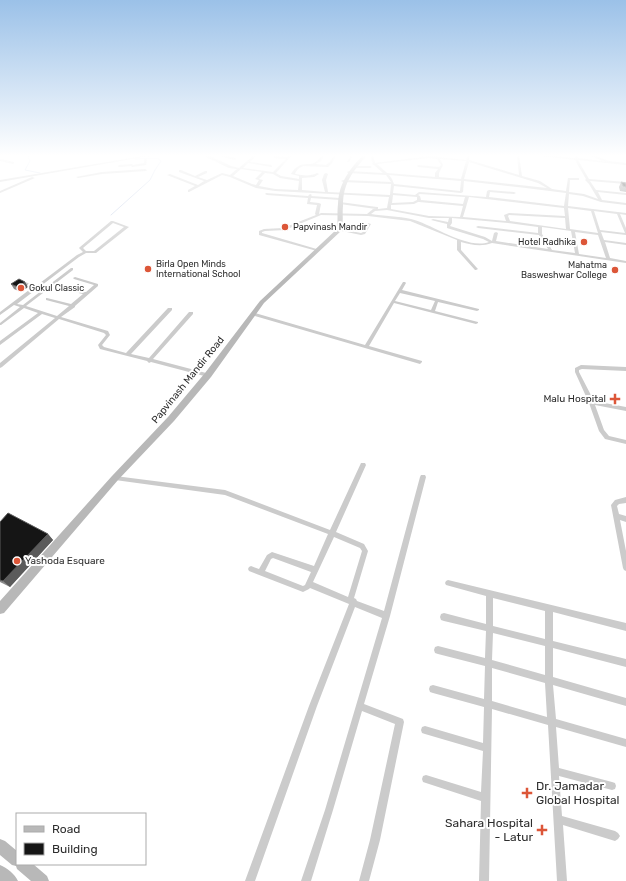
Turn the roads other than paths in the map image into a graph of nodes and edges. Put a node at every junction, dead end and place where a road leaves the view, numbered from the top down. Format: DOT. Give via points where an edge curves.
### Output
graph roads {
  1 [pos="290,196"];
  2 [pos="334,196"];
  3 [pos="377,196"];
  4 [pos="391,196"];
  5 [pos="419,196"];
  6 [pos="567,196"];
  7 [pos="587,196"];
  8 [pos="599,196"];
  9 [pos="467,197"];
  10 [pos="310,198"];
  11 [pos="340,199"];
  12 [pos="488,199"];
  13 [pos="419,201"];
  14 [pos="601,201"];
  15 [pos="390,204"];
  16 [pos="626,204"];
  17 [pos="465,205"];
  18 [pos="566,207"];
  19 [pos="378,209"];
  20 [pos="389,209"];
  21 [pos="592,210"];
  22 [pos="340,213"];
  23 [pos="618,213"];
  24 [pos="317,214"];
  25 [pos="626,214"];
  26 [pos="368,215"];
  27 [pos="566,217"];
  28 [pos="430,218"];
  29 [pos="451,218"];
  30 [pos="461,218"];
  31 [pos="508,222"];
  32 [pos="314,224"];
  33 [pos="369,224"];
  34 [pos="449,225"];
  35 [pos="540,226"];
  36 [pos="478,227"];
  37 [pos="339,230"];
  38 [pos="568,230"];
  39 [pos="573,231"];
  40 [pos="600,232"];
  41 [pos="443,233"];
  42 [pos="496,233"];
  43 [pos="626,233"];
  44 [pos="540,234"];
  45 [pos="459,240"];
  46 [pos="602,241"];
  47 [pos="493,242"];
  48 [pos="626,244"];
  49 [pos="318,250"];
  50 [pos="551,251"];
  51 [pos="86,252"];
  52 [pos="577,254"];
  53 [pos="626,257"];
  54 [pos="608,258"];
  55 [pos="617,260"];
  56 [pos="626,262"];
  57 [pos="72,269"];
  58 [pos="476,269"];
  59 [pos="75,278"];
  60 [pos="24,283"];
  61 [pos="404,283"];
  62 [pos="36,287"];
  63 [pos="61,288"];
  64 [pos="399,291"];
  65 [pos="87,294"];
  66 [pos="47,299"];
  67 [pos="437,300"];
  68 [pos="393,302"];
  69 [pos="14,304"];
  70 [pos="73,306"];
  71 [pos="23,307"];
  72 [pos="170,309"];
  73 [pos="477,310"];
  74 [pos="40,312"];
  75 [pos="432,312"];
  76 [pos="191,313"];
  77 [pos="0,314"];
  78 [pos="253,314"];
  79 [pos="59,318"];
  80 [pos="1,324"];
  81 [pos="476,324"];
  82 [pos="0,343"];
  83 [pos="366,346"];
  84 [pos="127,355"];
  85 [pos="149,361"];
  86 [pos="420,362"];
  87 [pos="0,366"];
  88 [pos="626,369"];
  89 [pos="208,375"];
  90 [pos="592,403"];
  91 [pos="626,409"];
  92 [pos="626,442"];
  93 [pos="363,465"];
  94 [pos="423,477"];
  95 [pos="115,478"];
  96 [pos="626,500"];
  97 [pos="616,516"];
  98 [pos="626,519"];
  99 [pos="332,533"];
  100 [pos="626,568"];
  101 [pos="251,569"];
  102 [pos="315,570"];
  103 [pos="261,573"];
  104 [pos="448,583"];
  105 [pos="309,584"];
  106 [pos="490,593"];
  107 [pos="352,601"];
  108 [pos="0,609"];
  109 [pos="549,609"];
  110 [pos="386,616"];
  111 [pos="444,617"];
  112 [pos="626,627"];
  113 [pos="489,628"];
  114 [pos="548,643"];
  115 [pos="438,650"];
  116 [pos="488,663"];
  117 [pos="626,663"];
  118 [pos="549,681"];
  119 [pos="433,689"];
  120 [pos="626,702"];
  121 [pos="487,704"];
  122 [pos="359,706"];
  123 [pos="552,722"];
  124 [pos="424,730"];
  125 [pos="626,743"];
  126 [pos="486,748"];
  127 [pos="555,771"];
  128 [pos="426,779"];
  129 [pos="612,786"];
  130 [pos="486,798"];
  131 [pos="558,820"];
  132 [pos="615,836"];
  133 [pos="0,846"];
  134 [pos="16,859"];
  135 [pos="23,865"];
  136 [pos="42,881"];
  137 [pos="250,881"];
  138 [pos="306,881"];
  139 [pos="364,881"];
  140 [pos="484,881"];
  141 [pos="562,881"];
  1 -- 10 [label="street"];
  2 -- 11 [label="street"];
  3 -- 11 [label="street"];
  4 -- 15 [label="street"];
  5 -- 13 [label="street"];
  6 -- 18 [label="street"];
  7 -- 14 [label="street"];
  8 -- 14 [label="street"];
  9 -- 12 [label="street"];
  9 -- 17 [label="street"];
  10 -- 11 [label="street"];
  10 -- 24 [label="street" via="308,203 319,204"];
  11 -- 19 [label="street"];
  11 -- 22 [label="street"];
  12 -- 18 [label="street"];
  13 -- 15 [label="street"];
  13 -- 17 [label="street"];
  14 -- 16 [label="street"];
  15 -- 20 [label="street"];
  17 -- 30 [label="street"];
  18 -- 21 [label="street"];
  18 -- 27 [label="street"];
  19 -- 20 [label="street"];
  19 -- 26 [label="street"];
  20 -- 28 [label="street"];
  21 -- 23 [label="street"];
  21 -- 40 [label="street"];
  22 -- 24 [label="street"];
  22 -- 26 [label="street"];
  22 -- 37 [label="street"];
  23 -- 25 [label="street"];
  23 -- 43 [label="street"];
  24 -- 49 [label="street" via="284,229 264,230 259,233"];
  26 -- 41 [label="street" via="409,220"];
  27 -- 31 [label="street" via="509,214 506,215"];
  27 -- 38 [label="street"];
  28 -- 29 [label="street"];
  28 -- 34 [label="street"];
  29 -- 30 [label="street"];
  29 -- 34 [label="street"];
  30 -- 31 [label="street"];
  31 -- 35 [label="street"];
  32 -- 37 [label="street"];
  33 -- 37 [label="street" via="363,234"];
  34 -- 41 [label="street"];
  34 -- 47 [label="street"];
  35 -- 38 [label="street"];
  35 -- 44 [label="street"];
  36 -- 44 [label="street"];
  37 -- 49 [label="street, Papvinash Mandir Road"];
  38 -- 39 [label="street"];
  39 -- 40 [label="street"];
  39 -- 52 [label="street"];
  40 -- 43 [label="street"];
  40 -- 46 [label="street"];
  41 -- 45 [label="street"];
  42 -- 47 [label="street"];
  44 -- 50 [label="street"];
  45 -- 47 [label="street" via="483,245"];
  45 -- 58 [label="street" via="459,250"];
  46 -- 48 [label="street"];
  46 -- 54 [label="street"];
  47 -- 50 [label="street"];
  49 -- 78 [label="street, Papvinash Mandir Road" via="268,296"];
  50 -- 52 [label="street"];
  51 -- 51 [label="street" via="81,248 112,222 127,227 95,252"];
  51 -- 62 [label="street"];
  52 -- 54 [label="street"];
  53 -- 55 [label="street"];
  54 -- 55 [label="street"];
  55 -- 56 [label="street"];
  57 -- 71 [label="street"];
  59 -- 65 [label="street" via="96,284"];
  60 -- 62 [label="street"];
  61 -- 64 [label="street"];
  62 -- 69 [label="street"];
  63 -- 65 [label="street"];
  64 -- 67 [label="street"];
  64 -- 68 [label="street"];
  65 -- 70 [label="street"];
  66 -- 70 [label="street"];
  67 -- 73 [label="street"];
  67 -- 75 [label="street"];
  68 -- 75 [label="street"];
  68 -- 83 [label="street"];
  69 -- 71 [label="street"];
  69 -- 77 [label="street"];
  70 -- 79 [label="street"];
  71 -- 74 [label="street"];
  71 -- 80 [label="street"];
  72 -- 84 [label="street"];
  74 -- 79 [label="street"];
  74 -- 82 [label="street"];
  75 -- 81 [label="street"];
  76 -- 85 [label="street"];
  78 -- 83 [label="street"];
  78 -- 89 [label="street, Papvinash Mandir Road"];
  79 -- 84 [label="street" via="106,332 108,335 101,347"];
  79 -- 87 [label="street"];
  83 -- 86 [label="street"];
  84 -- 85 [label="street"];
  85 -- 89 [label="street"];
  88 -- 90 [label="street" via="577,369 576,372"];
  89 -- 95 [label="street, Papvinash Mandir Road" via="171,420"];
  90 -- 91 [label="street"];
  90 -- 92 [label="street" via="607,438"];
  93 -- 99 [label="street"];
  94 -- 110 [label="street"];
  95 -- 99 [label="street" via="225,493"];
  95 -- 108 [label="street, Papvinash Mandir Road"];
  96 -- 97 [label="street" via="614,505"];
  97 -- 98 [label="street"];
  97 -- 100 [label="street"];
  99 -- 102 [label="street"];
  99 -- 107 [label="street" via="362,546 365,551"];
  101 -- 103 [label="street"];
  102 -- 103 [label="street" via="272,555"];
  102 -- 105 [label="street"];
  103 -- 105 [label="street" via="303,589"];
  104 -- 106 [label="street"];
  105 -- 107 [label="street"];
  106 -- 109 [label="street"];
  106 -- 113 [label="street"];
  107 -- 110 [label="street"];
  107 -- 137 [label="street"];
  109 -- 112 [label="street"];
  109 -- 114 [label="street"];
  110 -- 122 [label="street"];
  111 -- 113 [label="street"];
  113 -- 114 [label="street"];
  113 -- 116 [label="street"];
  114 -- 117 [label="street"];
  114 -- 118 [label="street"];
  115 -- 116 [label="street"];
  116 -- 118 [label="street"];
  116 -- 121 [label="street"];
  118 -- 120 [label="street"];
  118 -- 123 [label="street"];
  119 -- 121 [label="street"];
  121 -- 123 [label="street"];
  121 -- 126 [label="street"];
  122 -- 138 [label="street"];
  122 -- 139 [label="street" via="400,722"];
  123 -- 125 [label="street"];
  123 -- 127 [label="street"];
  124 -- 126 [label="street"];
  126 -- 130 [label="street"];
  127 -- 129 [label="street"];
  127 -- 131 [label="street"];
  128 -- 130 [label="street"];
  130 -- 140 [label="street"];
  131 -- 132 [label="street"];
  131 -- 141 [label="street"];
  133 -- 134 [label="street"];
  135 -- 136 [label="street"];
}
